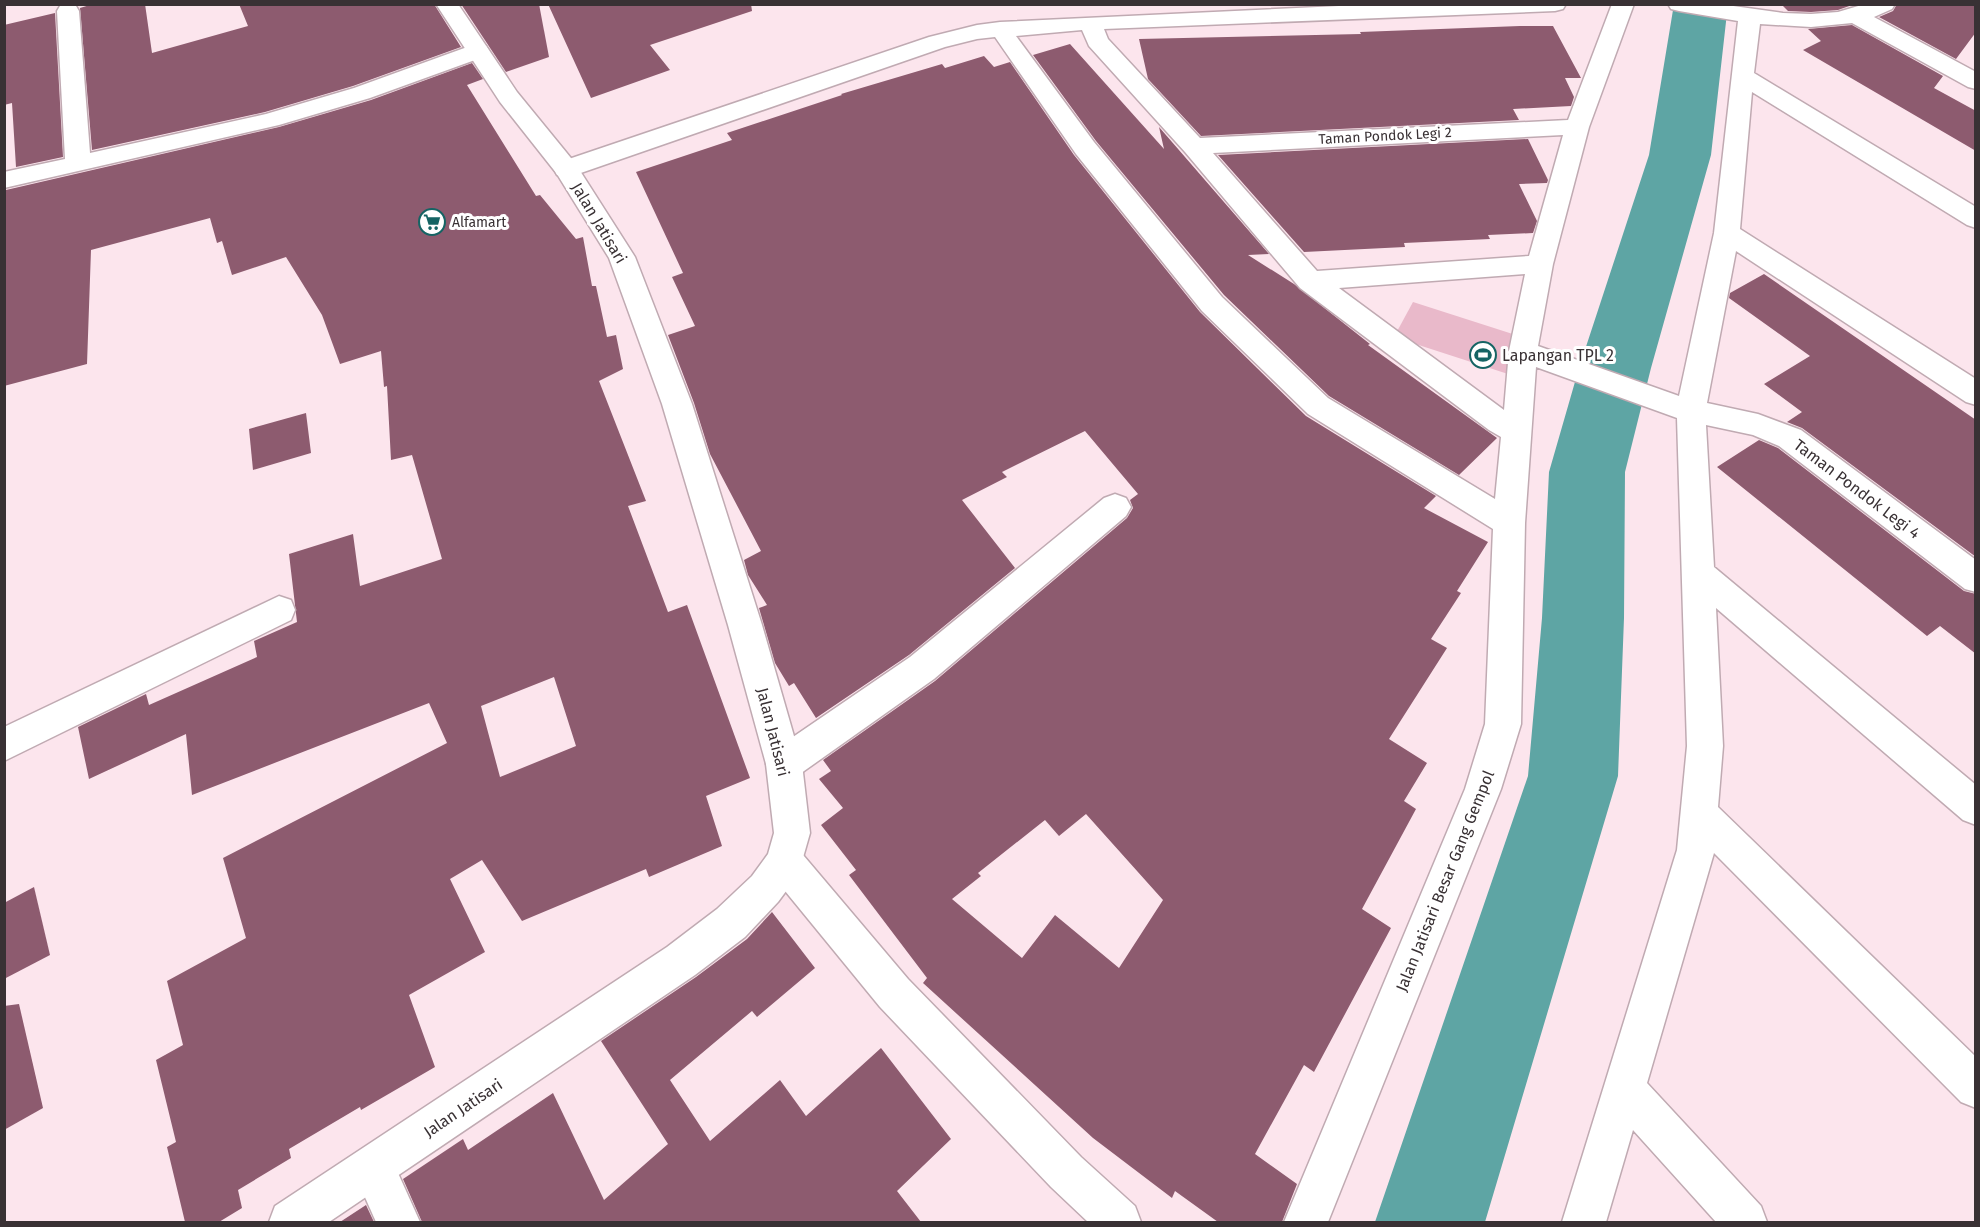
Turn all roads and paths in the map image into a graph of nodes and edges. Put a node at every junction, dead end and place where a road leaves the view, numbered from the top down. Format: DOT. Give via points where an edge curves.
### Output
graph roads {
  1 [pos="447,4"];
  2 [pos="1623,4"];
  3 [pos="1679,4"];
  4 [pos="1543,5"];
  5 [pos="1883,5"];
  6 [pos="69,11"];
  7 [pos="1741,15"];
  8 [pos="1854,15"];
  9 [pos="1903,17"];
  10 [pos="1091,23"];
  11 [pos="1000,29"];
  12 [pos="478,51"];
  13 [pos="1742,76"];
  14 [pos="1976,82"];
  15 [pos="1577,127"];
  16 [pos="1194,146"];
  17 [pos="78,163"];
  18 [pos="566,169"];
  19 [pos="4,180"];
  20 [pos="1976,219"];
  21 [pos="1728,233"];
  22 [pos="1540,264"];
  23 [pos="1310,281"];
  24 [pos="1523,351"];
  25 [pos="1976,394"];
  26 [pos="1676,407"];
  27 [pos="1517,432"];
  28 [pos="1115,507"];
  29 [pos="1509,523"];
  30 [pos="1698,573"];
  31 [pos="1976,579"];
  32 [pos="279,610"];
  33 [pos="4,745"];
  34 [pos="784,764"];
  35 [pos="1976,808"];
  36 [pos="1699,813"];
  37 [pos="785,862"];
  38 [pos="1976,1087"];
  39 [pos="1624,1089"];
  40 [pos="374,1168"];
  41 [pos="291,1222"];
  42 [pos="398,1222"];
  43 [pos="1119,1222"];
  44 [pos="1306,1222"];
  45 [pos="1584,1222"];
  46 [pos="1745,1222"];
  1 -- 12 [label="street, Jalan Jatisari"];
  2 -- 15 [label="street"];
  3 -- 7 [label="street"];
  4 -- 10 [label="street"];
  5 -- 8 [label="street"];
  5 -- 9 [label="street"];
  6 -- 17 [label="street"];
  7 -- 8 [label="street" via="1808,21"];
  7 -- 13 [label="street"];
  8 -- 14 [label="street"];
  10 -- 11 [label="street"];
  10 -- 16 [label="street" via="1097,41"];
  11 -- 18 [label="street, Jalan Jatisari" via="946,39"];
  11 -- 29 [label="street" via="1084,148 1220,312 1318,406"];
  12 -- 17 [label="street" via="362,93 271,120"];
  12 -- 18 [label="street, Jalan Jatisari" via="508,97"];
  13 -- 20 [label="street"];
  13 -- 21 [label="street"];
  15 -- 16 [label="street, Taman Pondok Legi 2"];
  15 -- 22 [label="street"];
  16 -- 23 [label="street"];
  17 -- 19 [label="street"];
  18 -- 34 [label="street, Jalan Jatisari" via="622,257 647,317 746,625"];
  21 -- 25 [label="street"];
  21 -- 26 [label="street"];
  22 -- 23 [label="street"];
  22 -- 24 [label="street"];
  23 -- 27 [label="street"];
  24 -- 26 [label="street, Taman Pondok Legi 4"];
  24 -- 27 [label="street"];
  26 -- 30 [label="street"];
  26 -- 31 [label="street, Taman Pondok Legi 4" via="1758,425 1790,438"];
  27 -- 29 [label="street"];
  28 -- 34 [label="street" via="922,668"];
  29 -- 44 [label="street, Jalan Jatisari Besar Gang Gempol" via="1503,724 1483,789"];
  30 -- 35 [label="street"];
  30 -- 36 [label="street" via="1705,746"];
  32 -- 33 [label="street"];
  34 -- 37 [label="street, Jalan Jatisari" via="792,833"];
  36 -- 38 [label="street"];
  36 -- 39 [label="street" via="1696,850"];
  37 -- 40 [label="street, Jalan Jatisari" via="731,923 681,961"];
  37 -- 43 [label="street" via="894,993"];
  39 -- 45 [label="street"];
  39 -- 46 [label="street"];
  40 -- 41 [label="street, Jalan Jatisari"];
  40 -- 42 [label="street"];
}
